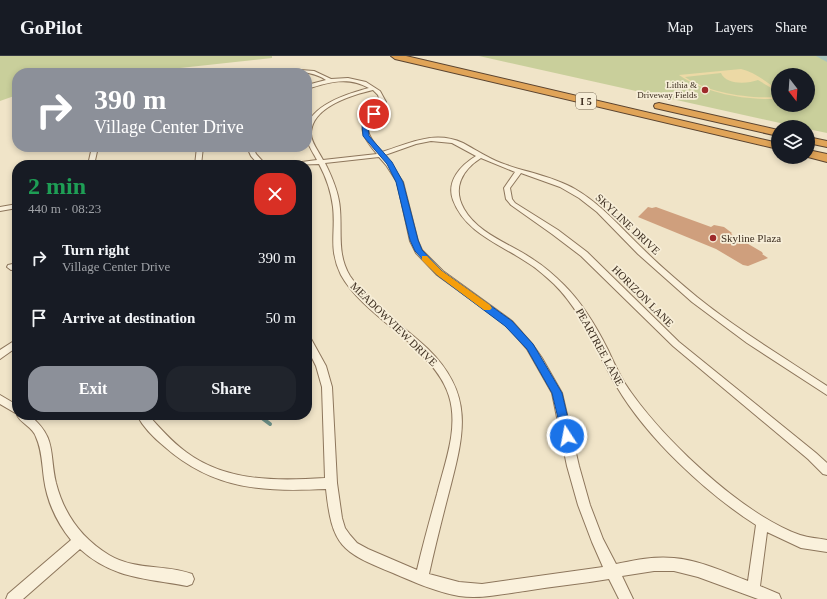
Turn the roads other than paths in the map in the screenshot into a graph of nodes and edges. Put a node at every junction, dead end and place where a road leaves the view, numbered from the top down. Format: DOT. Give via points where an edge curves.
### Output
graph roads {
  1 [pos="395,56"];
  2 [pos="438,56"];
  3 [pos="460,61"];
  4 [pos="312,72"];
  5 [pos="329,80"];
  6 [pos="312,85"];
  7 [pos="374,88"];
  8 [pos="648,104"];
  9 [pos="312,119"];
  10 [pos="771,131"];
  11 [pos="815,141"];
  12 [pos="312,144"];
  13 [pos="771,144"];
  14 [pos="827,144"];
  15 [pos="252,152"];
  16 [pos="381,154"];
  17 [pos="815,155"];
  18 [pos="480,156"];
  19 [pos="827,158"];
  20 [pos="258,160"];
  21 [pos="321,162"];
  22 [pos="312,163"];
  23 [pos="519,171"];
  24 [pos="12,207"];
  25 [pos="0,209"];
  26 [pos="12,346"];
  27 [pos="312,348"];
  28 [pos="0,355"];
  29 [pos="827,391"];
  30 [pos="0,398"];
  31 [pos="12,406"];
  32 [pos="28,420"];
  33 [pos="146,420"];
  34 [pos="827,470"];
  35 [pos="331,483"];
  36 [pos="762,523"];
  37 [pos="80,541"];
  38 [pos="827,546"];
  39 [pos="611,572"];
  40 [pos="421,578"];
  41 [pos="186,579"];
  42 [pos="753,590"];
  43 [pos="13,599"];
  44 [pos="626,599"];
  45 [pos="774,599"];
  1 -- 13 [label="highway, I 5"];
  2 -- 3 [label="highway"];
  4 -- 5 [label="street"];
  5 -- 6 [label="street"];
  5 -- 7 [label="street" via="354,80"];
  7 -- 9 [label="street, MEADOWVIEW DRIVE" via="344,97"];
  7 -- 16 [label="street" via="382,96 383,102 365,125 365,132 369,141"];
  8 -- 10 [label="highway"];
  11 -- 14 [label="highway"];
  12 -- 21 [label="street, MEADOWVIEW DRIVE"];
  15 -- 20 [label="street"];
  16 -- 18 [label="street, SKYLINE DRIVE" via="434,138 461,144"];
  16 -- 21 [label="street, SKYLINE DRIVE"];
  16 -- 39 [label="street" via="400,182 419,251 440,273 508,323 530,347 543,367 557,393 584,505"];
  17 -- 19 [label="highway"];
  18 -- 23 [label="street, SKYLINE DRIVE"];
  18 -- 36 [label="street, PEARTREE LANE" via="465,166 458,176 455,199 462,211 484,233 531,261 554,279 591,326 620,385 633,404 670,447"];
  21 -- 22 [label="street, SKYLINE DRIVE"];
  21 -- 40 [label="street, MEADOWVIEW DRIVE" via="335,197 335,246 345,274 361,295 433,360 449,384 458,411 454,451"];
  23 -- 29 [label="street, SKYLINE DRIVE" via="560,184 583,197 702,305 758,346"];
  23 -- 34 [label="street, HORIZON LANE" via="507,188 513,204 584,254 676,344"];
  24 -- 25 [label="street"];
  26 -- 28 [label="street"];
  27 -- 35 [label="street" via="322,366 327,386"];
  30 -- 31 [label="street"];
  32 -- 37 [label="street" via="38,429 60,515"];
  33 -- 35 [label="street" via="156,434 177,453 204,470 223,477 266,485"];
  35 -- 40 [label="street" via="337,524 344,539 355,550"];
  36 -- 38 [label="street, PEARTREE LANE" via="801,542"];
  36 -- 42 [label="street"];
  37 -- 41 [label="street" via="95,555 137,572"];
  37 -- 43 [label="street"];
  39 -- 40 [label="street" via="479,590 449,587"];
  39 -- 42 [label="street" via="647,564 669,564 687,567"];
  39 -- 44 [label="street"];
  42 -- 45 [label="street"];
}
